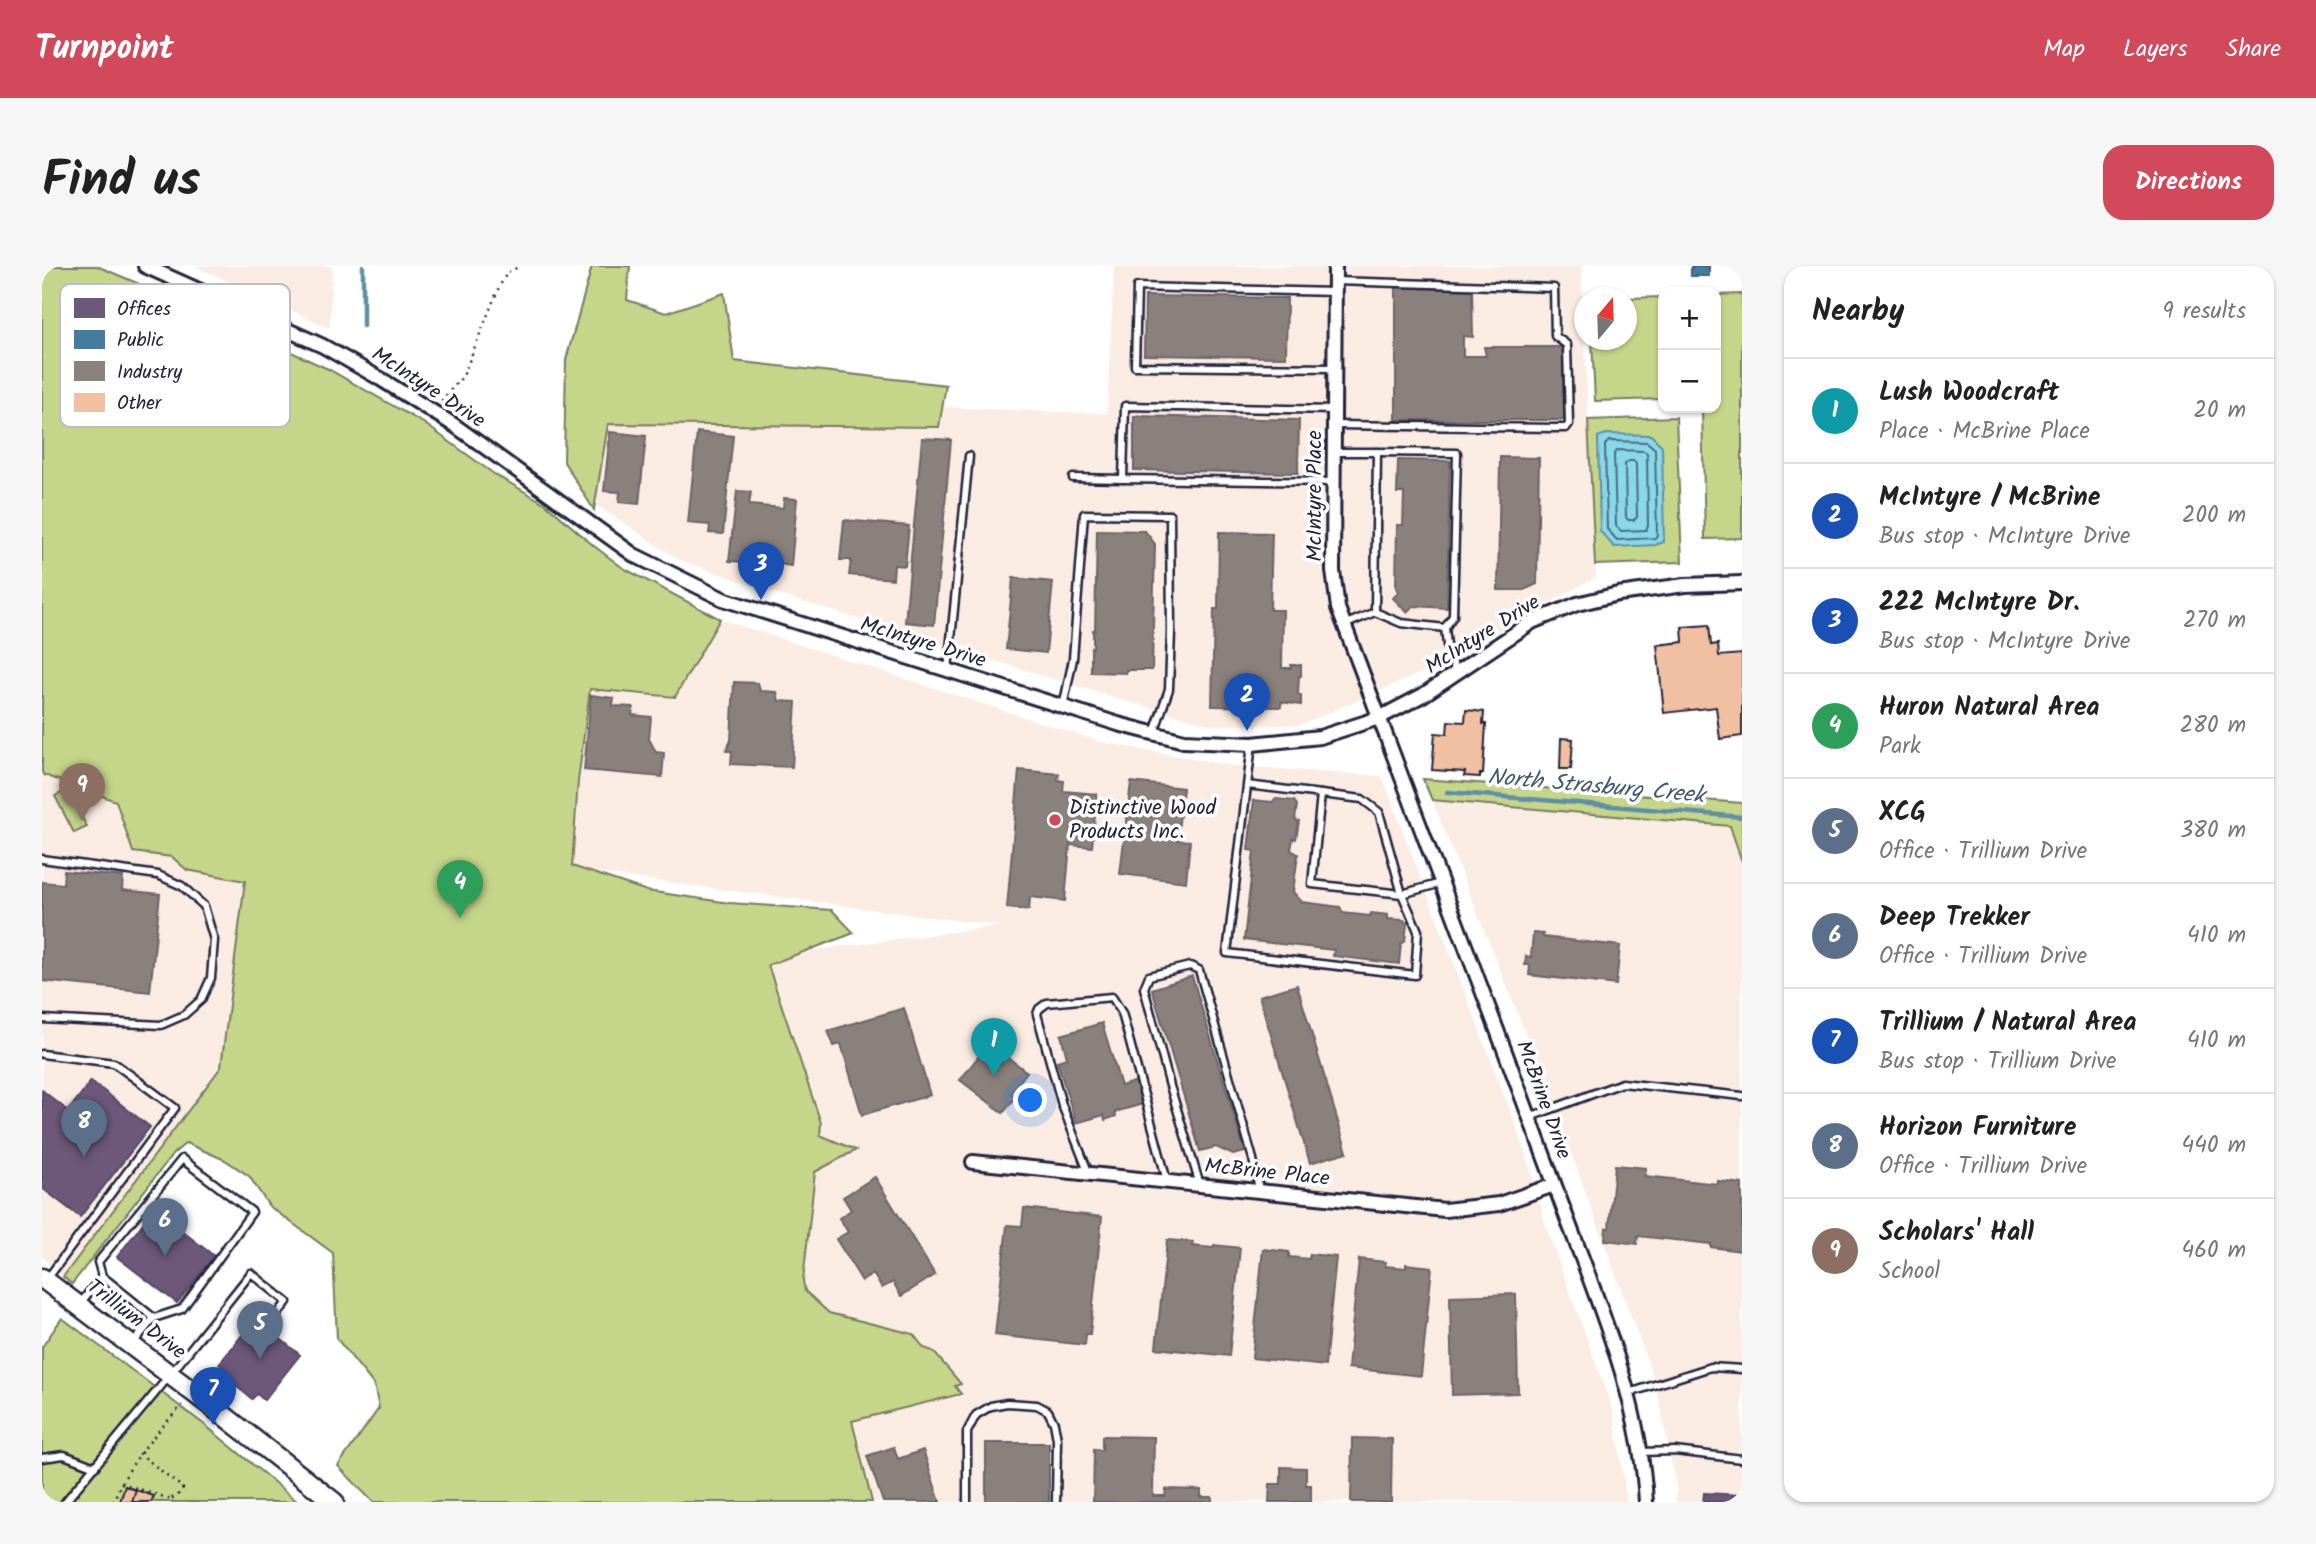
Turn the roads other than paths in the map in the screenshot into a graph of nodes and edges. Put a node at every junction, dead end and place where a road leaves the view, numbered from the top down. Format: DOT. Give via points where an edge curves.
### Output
graph roads {
  1 [pos="145,266"];
  2 [pos="1335,266"];
  3 [pos="185,284"];
  4 [pos="1335,287"];
  5 [pos="290,331"];
  6 [pos="1335,368"];
  7 [pos="1334,410"];
  8 [pos="1334,425"];
  9 [pos="1334,452"];
  10 [pos="1377,452"];
  11 [pos="969,457"];
  12 [pos="1073,478"];
  13 [pos="1122,479"];
  14 [pos="1334,482"];
  15 [pos="1742,583"];
  16 [pos="1375,612"];
  17 [pos="1344,625"];
  18 [pos="1445,628"];
  19 [pos="948,671"];
  20 [pos="1456,673"];
  21 [pos="1063,708"];
  22 [pos="1379,718"];
  23 [pos="1154,733"];
  24 [pos="1252,744"];
  25 [pos="1247,785"];
  26 [pos="1321,794"];
  27 [pos="42,859"];
  28 [pos="1441,883"];
  29 [pos="1402,894"];
  30 [pos="42,1018"];
  31 [pos="42,1054"];
  32 [pos="1742,1096"];
  33 [pos="1530,1117"];
  34 [pos="973,1162"];
  35 [pos="1090,1174"];
  36 [pos="1167,1182"];
  37 [pos="1200,1185"];
  38 [pos="1554,1185"];
  39 [pos="1259,1191"];
  40 [pos="102,1276"];
  41 [pos="44,1279"];
  42 [pos="79,1306"];
  43 [pos="154,1318"];
  44 [pos="270,1324"];
  45 [pos="132,1345"];
  46 [pos="1742,1368"];
  47 [pos="171,1375"];
  48 [pos="1629,1393"];
  49 [pos="1641,1452"];
  50 [pos="42,1458"];
  51 [pos="1742,1459"];
  52 [pos="95,1467"];
  53 [pos="65,1502"];
  54 [pos="334,1502"];
  55 [pos="967,1502"];
  56 [pos="1056,1502"];
  57 [pos="1646,1502"];
  1 -- 3 [label="street, McIntyre Drive"];
  2 -- 4 [label="street, McIntyre Place"];
  4 -- 6 [label="street, McIntyre Place"];
  4 -- 6 [label="lane" via="1137,287 1135,366"];
  4 -- 8 [label="lane" via="1554,288 1555,336 1567,345 1569,424 1566,428"];
  5 -- 19 [label="street, McIntyre Drive" via="432,412 634,555 723,599"];
  6 -- 7 [label="street, McIntyre Place"];
  7 -- 8 [label="street, McIntyre Place"];
  7 -- 13 [label="lane" via="1125,406"];
  8 -- 9 [label="street, McIntyre Place"];
  9 -- 10 [label="lane"];
  9 -- 14 [label="street, McIntyre Place"];
  10 -- 16 [label="lane"];
  10 -- 18 [label="lane" via="1457,453 1453,617"];
  11 -- 19 [label="lane"];
  12 -- 13 [label="lane"];
  13 -- 14 [label="lane"];
  14 -- 17 [label="street, McIntyre Place" via="1333,570"];
  15 -- 20 [label="street, McIntyre Drive" via="1685,585 1577,604 1532,622"];
  16 -- 17 [label="lane"];
  16 -- 18 [label="lane" via="1401,622"];
  17 -- 22 [label="street, McIntyre Place"];
  18 -- 20 [label="lane"];
  19 -- 21 [label="street, McIntyre Drive"];
  20 -- 22 [label="street, McIntyre Drive"];
  21 -- 23 [label="street, McIntyre Drive"];
  21 -- 23 [label="lane" via="1073,659 1084,514 1170,515 1169,689"];
  22 -- 24 [label="street, McIntyre Drive" via="1320,737"];
  22 -- 28 [label="street, McBrine Drive"];
  23 -- 24 [label="street, McIntyre Drive" via="1184,741"];
  24 -- 25 [label="lane"];
  25 -- 26 [label="lane"];
  25 -- 29 [label="lane" via="1227,953 1415,975 1418,931"];
  26 -- 29 [label="lane" via="1362,799 1379,812"];
  26 -- 29 [label="lane" via="1312,884"];
  27 -- 30 [label="lane" via="158,875 182,886 204,906 214,940 211,978 201,1000 161,1026"];
  28 -- 29 [label="lane"];
  28 -- 33 [label="street, McBrine Drive"];
  31 -- 41 [label="lane" via="114,1063 175,1108"];
  32 -- 33 [label="lane" via="1622,1083"];
  33 -- 38 [label="street, McBrine Drive"];
  34 -- 35 [label="street, McBrine Place"];
  35 -- 36 [label="street, McBrine Place"];
  35 -- 36 [label="lane" via="1062,1105 1037,1014 1047,1003 1112,997 1122,1013"];
  36 -- 37 [label="street, McBrine Place"];
  37 -- 39 [label="street, McBrine Place"];
  37 -- 39 [label="lane" via="1144,988 1149,976 1190,965 1199,970"];
  38 -- 39 [label="street, McBrine Place" via="1499,1204 1445,1210"];
  38 -- 48 [label="street, McBrine Drive"];
  40 -- 42 [label="lane"];
  40 -- 43 [label="lane"];
  40 -- 43 [label="lane" via="98,1262 183,1159 252,1212 182,1309"];
  41 -- 42 [label="street, Trillium Drive"];
  42 -- 45 [label="street, Trillium Drive"];
  43 -- 45 [label="lane"];
  44 -- 47 [label="lane" via="287,1302 251,1273"];
  45 -- 47 [label="street, Trillium Drive"];
  46 -- 48 [label="lane" via="1711,1367"];
  47 -- 52 [label="lane"];
  47 -- 54 [label="street, Trillium Drive"];
  48 -- 49 [label="street, McBrine Drive"];
  49 -- 51 [label="lane"];
  49 -- 57 [label="street, McBrine Drive"];
  50 -- 52 [label="lane" via="64,1455"];
  52 -- 53 [label="lane"];
  55 -- 56 [label="lane" via="967,1432 976,1415 1007,1403 1037,1405 1048,1411 1054,1423"];
}
